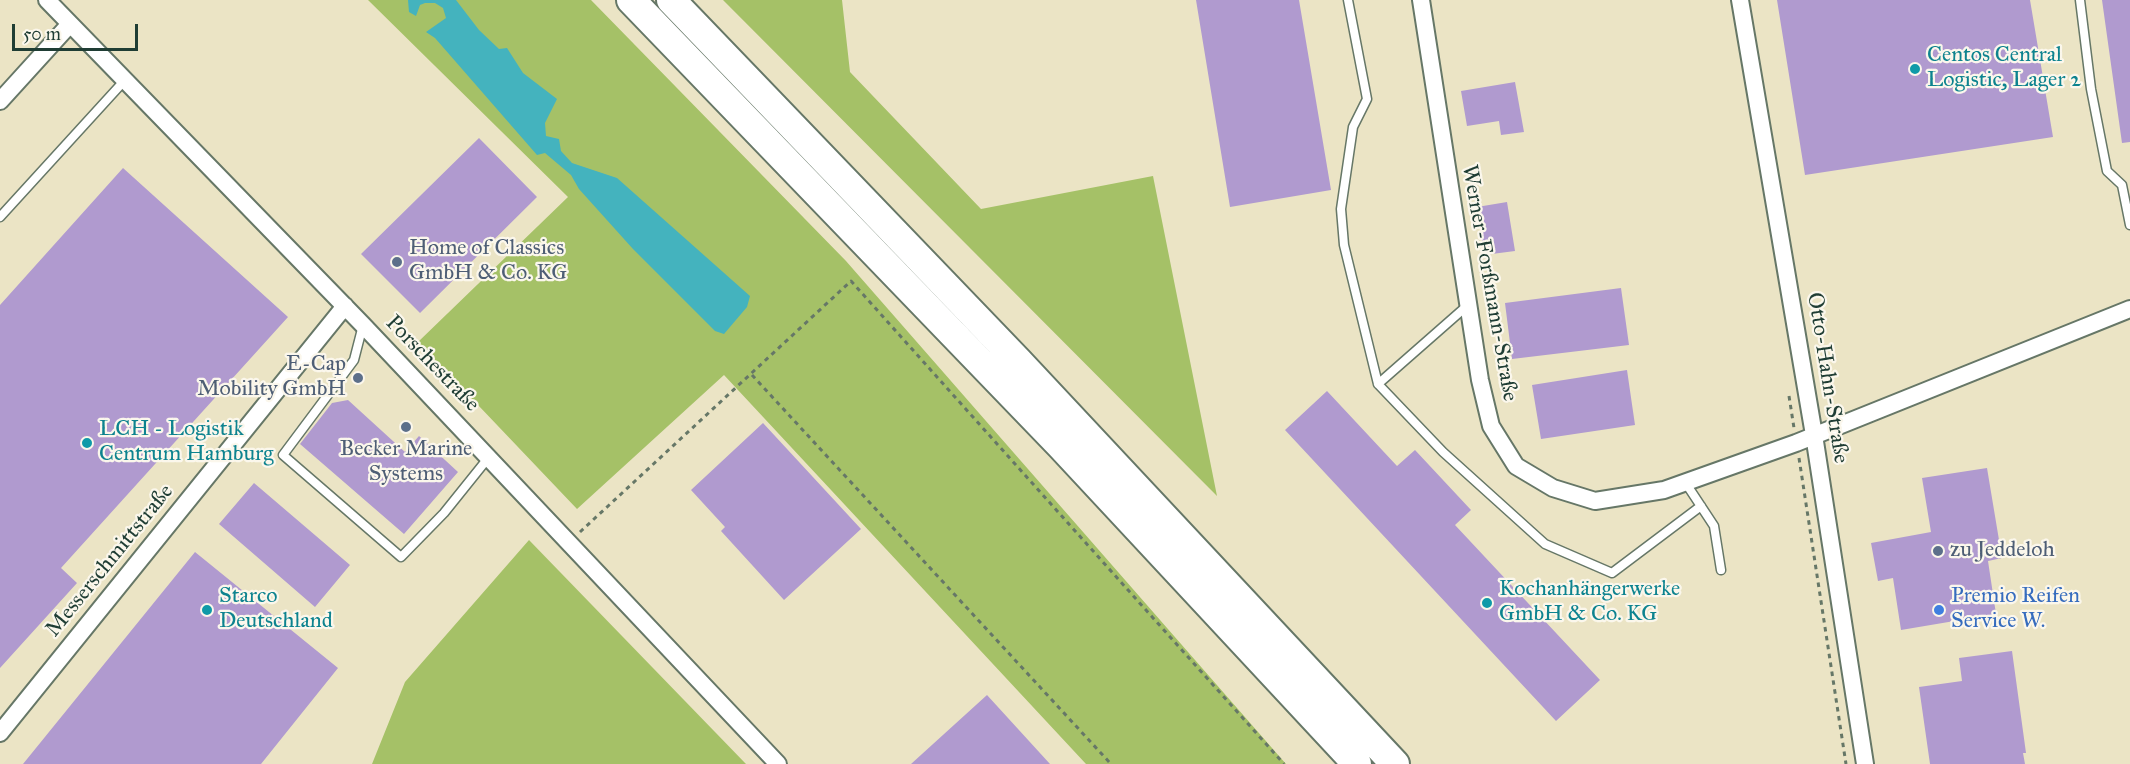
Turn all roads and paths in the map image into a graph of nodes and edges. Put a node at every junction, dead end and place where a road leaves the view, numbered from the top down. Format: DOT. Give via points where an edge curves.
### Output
graph roads {
  1 [pos="47,0"];
  2 [pos="631,0"];
  3 [pos="671,0"];
  4 [pos="1348,0"];
  5 [pos="1421,0"];
  6 [pos="1740,0"];
  7 [pos="2080,0"];
  8 [pos="70,24"];
  9 [pos="125,80"];
  10 [pos="0,101"];
  11 [pos="0,218"];
  12 [pos="2130,225"];
  13 [pos="1468,304"];
  14 [pos="345,306"];
  15 [pos="2130,309"];
  16 [pos="363,325"];
  17 [pos="751,375"];
  18 [pos="1378,384"];
  19 [pos="1787,385"];
  20 [pos="1814,435"];
  21 [pos="1796,443"];
  22 [pos="489,457"];
  23 [pos="1685,482"];
  24 [pos="1701,506"];
  25 [pos="570,541"];
  26 [pos="1721,570"];
  27 [pos="0,733"];
  28 [pos="778,764"];
  29 [pos="1111,764"];
  30 [pos="1284,764"];
  31 [pos="1357,764"];
  32 [pos="1395,764"];
  33 [pos="1846,764"];
  34 [pos="1865,764"];
  1 -- 8 [label="street, Porschestraße"];
  2 -- 31 [label="highway" via="1061,446"];
  3 -- 32 [label="highway" via="1058,403"];
  4 -- 18 [label="lane" via="1366,99 1353,127 1341,209 1344,245"];
  5 -- 13 [label="street, Werner-Forßmann-Straße"];
  6 -- 20 [label="street, Otto-Hahn-Straße"];
  7 -- 12 [label="lane" via="2091,89 2107,171 2122,185"];
  8 -- 9 [label="street, Porschestraße"];
  8 -- 10 [label="street"];
  9 -- 11 [label="lane"];
  9 -- 14 [label="street, Porschestraße"];
  13 -- 18 [label="lane"];
  13 -- 23 [label="street, Werner-Forßmann-Straße" via="1491,426 1516,466 1553,488 1594,501 1664,490"];
  14 -- 16 [label="street, Porschestraße"];
  14 -- 27 [label="street, Messerschmittstraße"];
  15 -- 20 [label="street, Werner-Forßmann-Straße"];
  16 -- 22 [label="street, Porschestraße"];
  16 -- 22 [label="lane" via="354,360 283,455 401,557 444,513"];
  17 -- 25 [label="path"];
  17 -- 29 [label="path"];
  17 -- 30 [label="path" via="851,281"];
  18 -- 24 [label="lane" via="1443,452 1545,544 1612,573"];
  19 -- 21 [label="path"];
  20 -- 21 [label="street, Werner-Forßmann-Straße"];
  20 -- 34 [label="street, Otto-Hahn-Straße"];
  21 -- 23 [label="street, Werner-Forßmann-Straße"];
  21 -- 33 [label="path"];
  22 -- 25 [label="street, Porschestraße"];
  23 -- 24 [label="lane"];
  24 -- 26 [label="lane" via="1714,526"];
  25 -- 28 [label="street, Porschestraße"];
}
